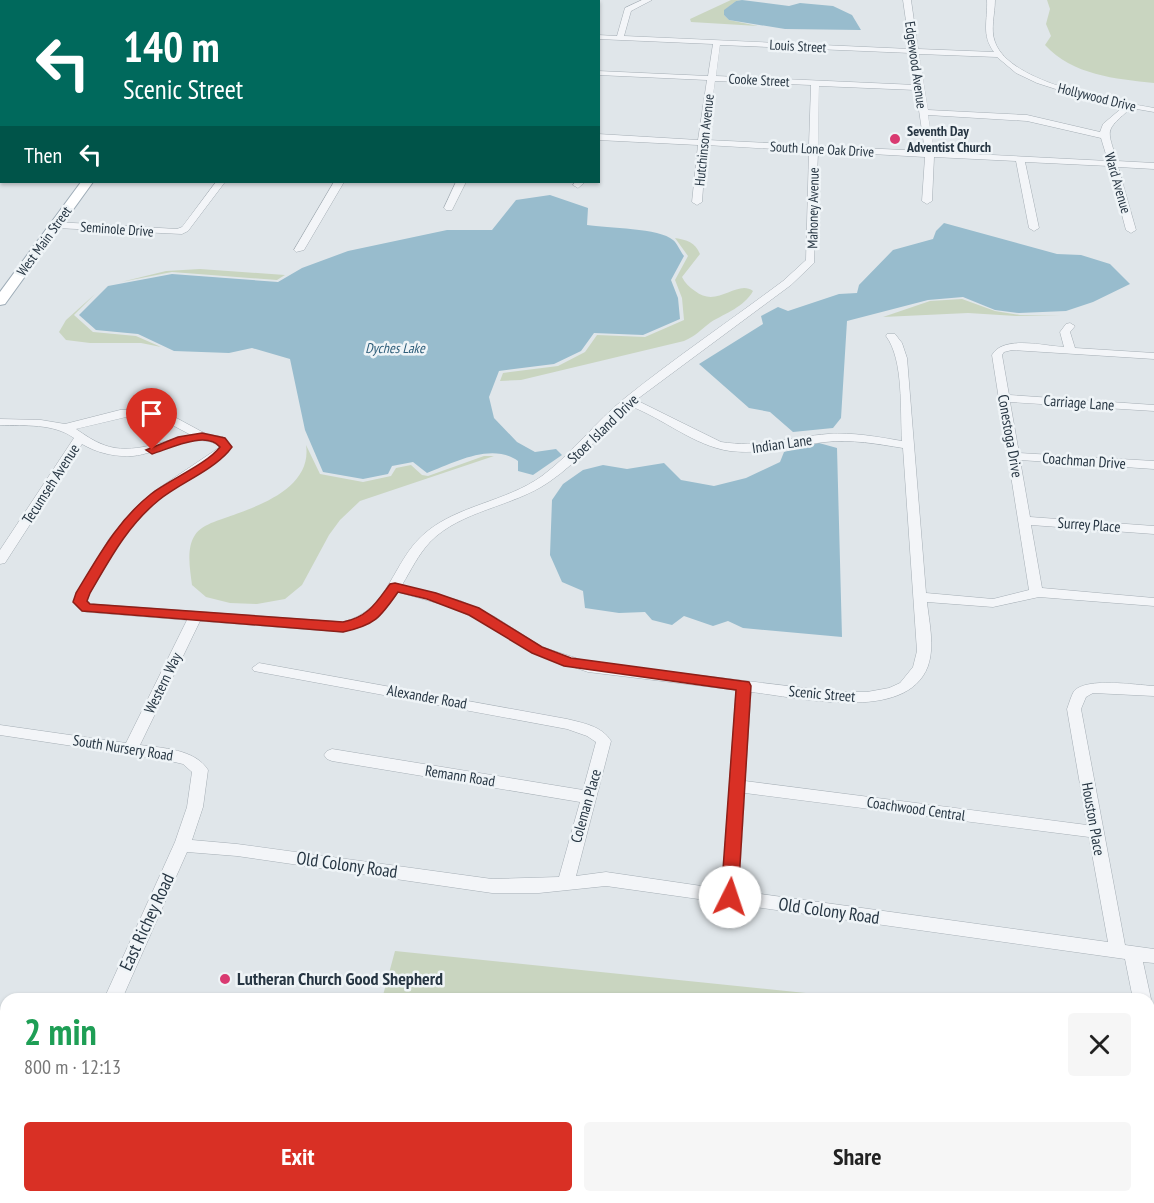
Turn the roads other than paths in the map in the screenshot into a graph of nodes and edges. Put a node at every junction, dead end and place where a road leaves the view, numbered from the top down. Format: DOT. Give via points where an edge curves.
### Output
graph roads {
  1 [pos="648,0"];
  2 [pos="907,0"];
  3 [pos="991,0"];
  4 [pos="600,37"];
  5 [pos="620,38"];
  6 [pos="717,42"];
  7 [pos="913,51"];
  8 [pos="998,55"];
  9 [pos="600,73"];
  10 [pos="712,78"];
  11 [pos="815,83"];
  12 [pos="919,88"];
  13 [pos="1129,106"];
  14 [pos="1154,110"];
  15 [pos="923,112"];
  16 [pos="1104,136"];
  17 [pos="600,137"];
  18 [pos="703,142"];
  19 [pos="813,148"];
  20 [pos="930,154"];
  21 [pos="1020,159"];
  22 [pos="1113,164"];
  23 [pos="1154,166"];
  24 [pos="86,183"];
  25 [pos="219,183"];
  26 [pos="338,183"];
  27 [pos="461,183"];
  28 [pos="697,201"];
  29 [pos="927,201"];
  30 [pos="449,208"];
  31 [pos="56,225"];
  32 [pos="1034,228"];
  33 [pos="1131,230"];
  34 [pos="299,250"];
  35 [pos="811,261"];
  36 [pos="0,301"];
  37 [pos="1070,326"];
  38 [pos="891,336"];
  39 [pos="1070,350"];
  40 [pos="1154,356"];
  41 [pos="1004,398"];
  42 [pos="628,401"];
  43 [pos="1154,408"];
  44 [pos="0,422"];
  45 [pos="65,428"];
  46 [pos="202,436"];
  47 [pos="81,437"];
  48 [pos="909,446"];
  49 [pos="1014,456"];
  50 [pos="1154,465"];
  51 [pos="1025,521"];
  52 [pos="1154,530"];
  53 [pos="0,560"];
  54 [pos="395,587"];
  55 [pos="1036,593"];
  56 [pos="920,597"];
  57 [pos="1154,602"];
  58 [pos="196,616"];
  59 [pos="259,668"];
  60 [pos="744,686"];
  61 [pos="1154,691"];
  62 [pos="0,730"];
  63 [pos="594,732"];
  64 [pos="130,750"];
  65 [pos="332,755"];
  66 [pos="737,786"];
  67 [pos="588,796"];
  68 [pos="1095,832"];
  69 [pos="183,845"];
  70 [pos="566,883"];
  71 [pos="730,897"];
  72 [pos="1126,953"];
  73 [pos="1154,956"];
  74 [pos="115,993"];
  75 [pos="1140,993"];
  1 -- 5 [label="street" via="628,10"];
  2 -- 7 [label="street, Edgewood Avenue"];
  3 -- 8 [label="street" via="989,32"];
  4 -- 5 [label="street, Louis Street"];
  5 -- 6 [label="street, Louis Street"];
  6 -- 7 [label="street, Louis Street"];
  6 -- 10 [label="street, Hutchinson Avenue"];
  7 -- 8 [label="street, Louis Street"];
  7 -- 12 [label="street, Edgewood Avenue"];
  8 -- 13 [label="street, Hollywood Drive" via="1042,82 1081,96"];
  9 -- 10 [label="street, Cooke Street"];
  10 -- 11 [label="street, Cooke Street"];
  10 -- 18 [label="street, Hutchinson Avenue"];
  11 -- 12 [label="street, Cooke Street"];
  11 -- 19 [label="street, Mahoney Avenue"];
  12 -- 15 [label="street, Edgewood Avenue"];
  13 -- 14 [label="street, Hollywood Drive"];
  13 -- 16 [label="street" via="1106,126"];
  15 -- 16 [label="street" via="1027,118"];
  15 -- 20 [label="street, Edgewood Avenue"];
  16 -- 22 [label="street, Ward Avenue"];
  17 -- 18 [label="street, South Lone Oak Drive"];
  18 -- 19 [label="street, South Lone Oak Drive"];
  18 -- 28 [label="street, Hutchinson Avenue"];
  19 -- 20 [label="street, South Lone Oak Drive"];
  19 -- 35 [label="street, Mahoney Avenue"];
  20 -- 21 [label="street, South Lone Oak Drive"];
  20 -- 29 [label="street, Edgewood Avenue"];
  21 -- 22 [label="street, South Lone Oak Drive"];
  21 -- 32 [label="street"];
  22 -- 23 [label="street, South Lone Oak Drive"];
  22 -- 33 [label="street, Ward Avenue"];
  24 -- 31 [label="main road, West Main Street"];
  25 -- 31 [label="street, Seminole Drive" via="179,232"];
  26 -- 34 [label="street"];
  27 -- 30 [label="street"];
  31 -- 36 [label="main road, West Main Street"];
  35 -- 42 [label="street, Stoer Island Drive"];
  37 -- 39 [label="street" via="1065,332"];
  38 -- 48 [label="street, Scenic Street" via="902,358"];
  39 -- 40 [label="street, Conestoga Drive"];
  39 -- 41 [label="street, Conestoga Drive" via="1000,350 997,355"];
  41 -- 43 [label="street, Carriage Lane"];
  41 -- 49 [label="street, Conestoga Drive"];
  42 -- 48 [label="street, Indian Lane" via="728,448 753,449 843,437"];
  42 -- 54 [label="street, Stoer Island Drive" via="553,475 529,490 457,519 428,538 409,560"];
  44 -- 45 [label="street"];
  45 -- 46 [label="street" via="143,411 161,414"];
  45 -- 47 [label="street"];
  46 -- 47 [label="street" via="129,453 99,448"];
  46 -- 58 [label="street, Stoer Island Drive" via="220,440 225,450 156,496 129,520 80,602 92,610"];
  47 -- 53 [label="street, Tecumseh Avenue"];
  48 -- 56 [label="street, Scenic Street"];
  49 -- 50 [label="street, Coachman Drive"];
  49 -- 51 [label="street, Conestoga Drive"];
  51 -- 52 [label="street, Surrey Place"];
  51 -- 55 [label="street, Conestoga Drive"];
  54 -- 58 [label="street, Stoer Island Drive" via="374,616 352,626"];
  54 -- 60 [label="street, Scenic Street" via="474,612 537,650 569,662"];
  55 -- 56 [label="street" via="993,603"];
  55 -- 57 [label="street"];
  56 -- 60 [label="street, Scenic Street" via="923,662 915,679 894,692 873,697 838,697"];
  58 -- 64 [label="street, Western Way"];
  59 -- 63 [label="street, Alexander Road" via="420,695"];
  60 -- 66 [label="street"];
  61 -- 68 [label="street, Houston Place" via="1086,690 1076,701 1074,709"];
  62 -- 64 [label="street, South Nursery Road"];
  63 -- 67 [label="street, Coleman Place" via="604,741"];
  64 -- 69 [label="street, South Nursery Road" via="180,757 195,763 200,770 198,797"];
  65 -- 67 [label="street, Remann Road"];
  66 -- 68 [label="street, Coachwood Central"];
  66 -- 71 [label="street"];
  67 -- 70 [label="street, Coleman Place"];
  68 -- 72 [label="street, Houston Place"];
  69 -- 70 [label="street, Old Colony Road" via="492,886"];
  69 -- 74 [label="street, East Richey Road"];
  70 -- 71 [label="street, Old Colony Road" via="606,879"];
  71 -- 72 [label="street, Old Colony Road"];
  72 -- 73 [label="street, Old Colony Road"];
  72 -- 75 [label="street, Houston Place"];
}
